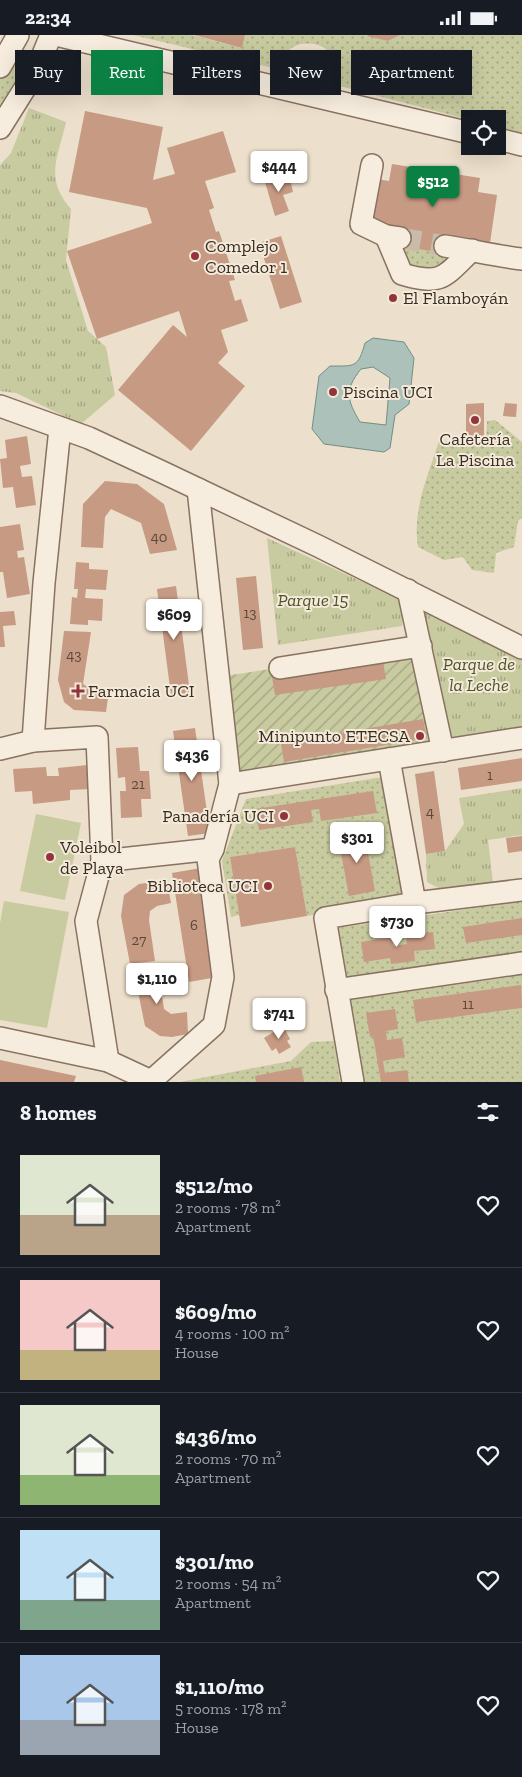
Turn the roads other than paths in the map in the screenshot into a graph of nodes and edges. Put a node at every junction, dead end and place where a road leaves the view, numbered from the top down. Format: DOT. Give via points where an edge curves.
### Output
graph roads {
  1 [pos="18,35"];
  2 [pos="50,35"];
  3 [pos="56,35"];
  4 [pos="0,67"];
  5 [pos="0,128"];
  6 [pos="461,131"];
  7 [pos="506,141"];
  8 [pos="522,145"];
  9 [pos="372,165"];
  10 [pos="445,245"];
  11 [pos="472,250"];
  12 [pos="522,259"];
  13 [pos="0,406"];
  14 [pos="60,428"];
  15 [pos="198,489"];
  16 [pos="408,590"];
  17 [pos="521,642"];
  18 [pos="422,646"];
  19 [pos="280,668"];
  20 [pos="522,738"];
  21 [pos="33,741"];
  22 [pos="0,749"];
  23 [pos="442,751"];
  24 [pos="389,759"];
  25 [pos="230,784"];
  26 [pos="213,849"];
  27 [pos="102,861"];
  28 [pos="522,890"];
  29 [pos="415,903"];
  30 [pos="522,963"];
  31 [pos="336,990"];
  32 [pos="0,1038"];
  33 [pos="108,1061"];
  34 [pos="151,1082"];
  35 [pos="353,1082"];
  1 -- 4 [label="street"];
  2 -- 5 [label="street" via="37,69"];
  3 -- 6 [label="street"];
  7 -- 8 [label="street"];
  9 -- 11 [label="street" via="361,224 393,237 402,274 427,281 447,274"];
  10 -- 11 [label="street"];
  11 -- 12 [label="street"];
  13 -- 14 [label="street"];
  14 -- 15 [label="street" via="89,438"];
  14 -- 21 [label="street" via="44,583"];
  15 -- 16 [label="street"];
  15 -- 25 [label="street"];
  16 -- 17 [label="street"];
  16 -- 18 [label="street"];
  18 -- 19 [label="street"];
  18 -- 23 [label="street"];
  20 -- 23 [label="street"];
  21 -- 22 [label="street"];
  21 -- 27 [label="street" via="97,737"];
  23 -- 24 [label="street"];
  24 -- 25 [label="street"];
  24 -- 29 [label="street"];
  25 -- 26 [label="street"];
  26 -- 27 [label="street"];
  26 -- 34 [label="street" via="208,859 223,977 214,1025"];
  27 -- 33 [label="street" via="86,921"];
  28 -- 29 [label="street"];
  29 -- 31 [label="street" via="325,918"];
  30 -- 31 [label="street"];
  31 -- 35 [label="street"];
  32 -- 33 [label="street"];
  33 -- 34 [label="street"];
}
